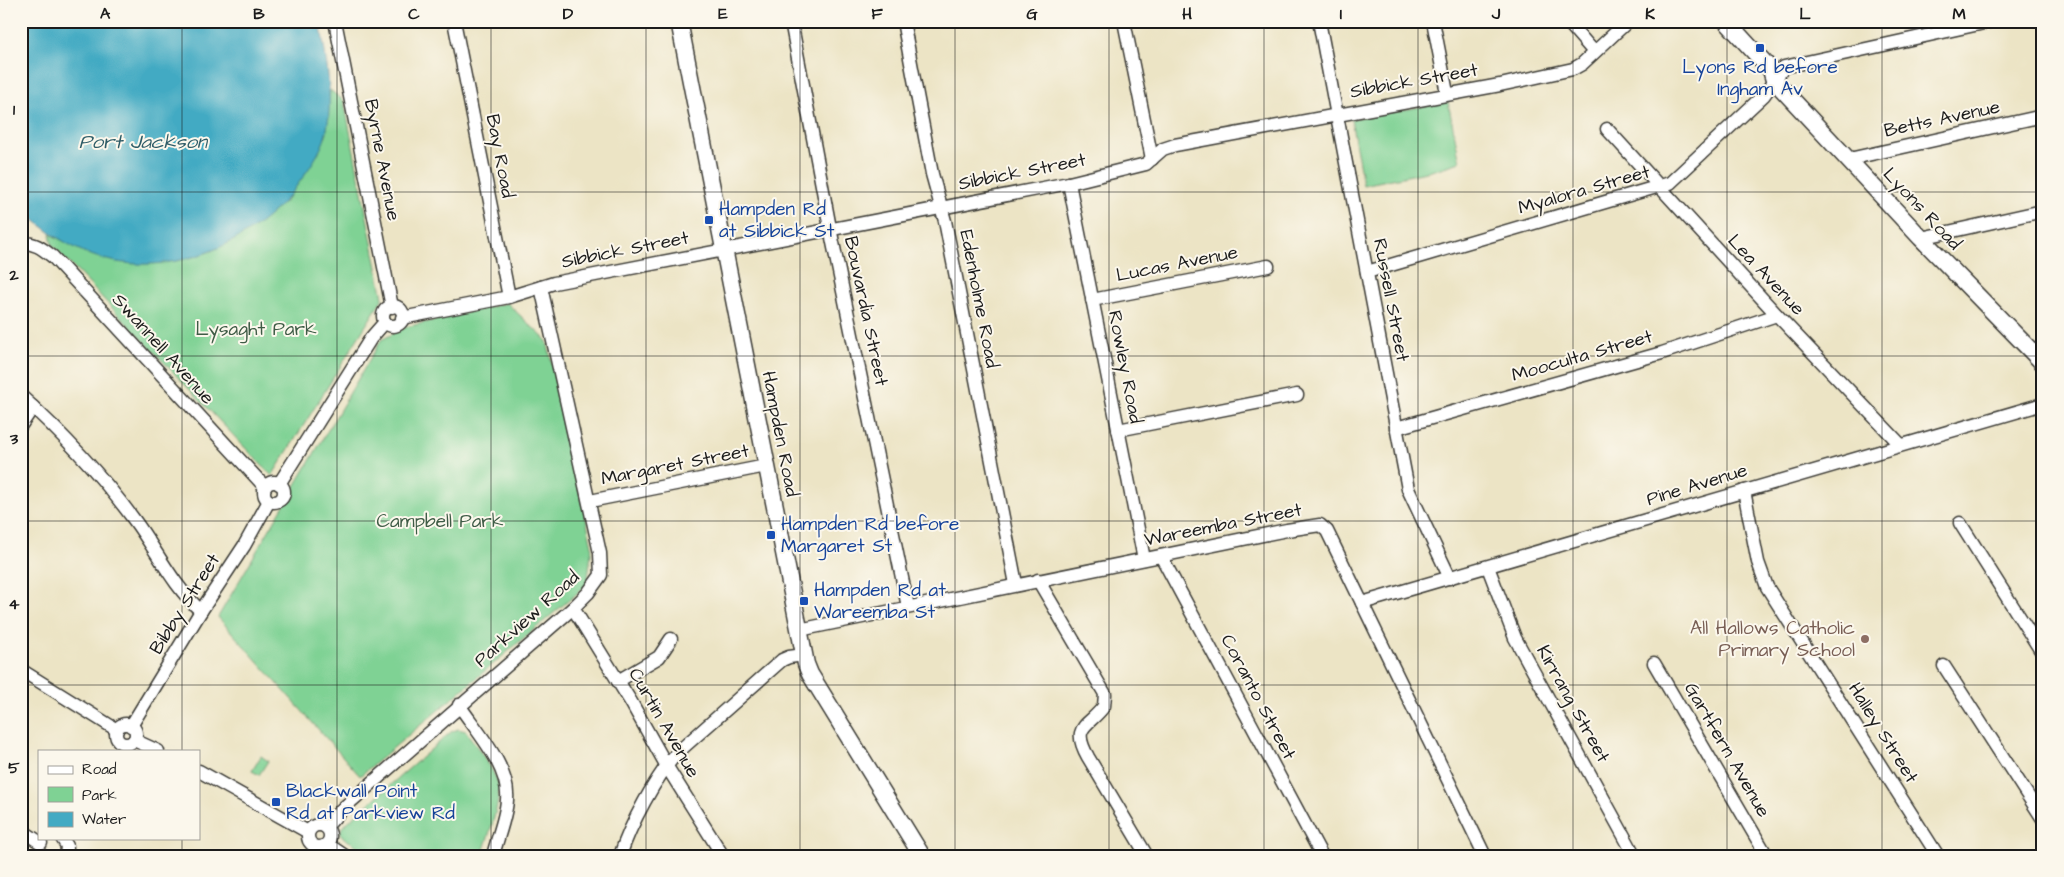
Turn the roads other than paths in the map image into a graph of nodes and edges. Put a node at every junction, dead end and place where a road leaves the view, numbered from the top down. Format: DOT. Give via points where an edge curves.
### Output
graph roads {
  1 [pos="335,21"];
  2 [pos="454,21"];
  3 [pos="679,21"];
  4 [pos="791,21"];
  5 [pos="903,21"];
  6 [pos="1124,21"];
  7 [pos="1319,21"];
  8 [pos="1433,21"];
  9 [pos="1567,21"];
  10 [pos="1628,21"];
  11 [pos="1713,21"];
  12 [pos="1726,21"];
  13 [pos="1993,21"];
  14 [pos="1594,52"];
  15 [pos="1774,80"];
  16 [pos="1447,93"];
  17 [pos="1337,113"];
  18 [pos="2043,116"];
  19 [pos="1607,128"];
  20 [pos="1152,159"];
  21 [pos="1849,159"];
  22 [pos="1069,183"];
  23 [pos="1660,188"];
  24 [pos="941,207"];
  25 [pos="2043,211"];
  26 [pos="830,228"];
  27 [pos="1921,238"];
  28 [pos="24,243"];
  29 [pos="724,250"];
  30 [pos="1268,266"];
  31 [pos="1367,272"];
  32 [pos="541,288"];
  33 [pos="509,297"];
  34 [pos="1092,300"];
  35 [pos="392,307"];
  36 [pos="1777,315"];
  37 [pos="402,318"];
  38 [pos="385,322"];
  39 [pos="2043,363"];
  40 [pos="1297,395"];
  41 [pos="21,396"];
  42 [pos="2043,404"];
  43 [pos="33,406"];
  44 [pos="21,425"];
  45 [pos="1396,428"];
  46 [pos="1118,430"];
  47 [pos="1900,444"];
  48 [pos="766,466"];
  49 [pos="279,484"];
  50 [pos="265,487"];
  51 [pos="1744,491"];
  52 [pos="269,501"];
  53 [pos="590,501"];
  54 [pos="1960,524"];
  55 [pos="1160,556"];
  56 [pos="1144,560"];
  57 [pos="1488,567"];
  58 [pos="1450,578"];
  59 [pos="1038,580"];
  60 [pos="1016,584"];
  61 [pos="1362,604"];
  62 [pos="908,607"];
  63 [pos="573,608"];
  64 [pos="200,611"];
  65 [pos="799,630"];
  66 [pos="671,640"];
  67 [pos="2043,654"];
  68 [pos="804,655"];
  69 [pos="1654,663"];
  70 [pos="1944,666"];
  71 [pos="21,670"];
  72 [pos="618,681"];
  73 [pos="459,705"];
  74 [pos="122,741"];
  75 [pos="154,750"];
  76 [pos="666,766"];
  77 [pos="200,772"];
  78 [pos="2043,820"];
  79 [pos="326,827"];
  80 [pos="21,830"];
  81 [pos="308,832"];
  82 [pos="63,840"];
  83 [pos="327,844"];
  84 [pos="43,846"];
  85 [pos="66,856"];
  86 [pos="345,856"];
  87 [pos="493,856"];
  88 [pos="620,856"];
  89 [pos="723,856"];
  90 [pos="922,856"];
  91 [pos="1147,856"];
  92 [pos="1322,856"];
  93 [pos="1485,856"];
  94 [pos="1635,856"];
  95 [pos="1767,856"];
  96 [pos="1938,856"];
  1 -- 35 [label="street, Byrne Avenue"];
  2 -- 33 [label="street, Bay Road"];
  3 -- 29 [label="main road, Hampden Road"];
  4 -- 26 [label="street, Bouvardia Street"];
  5 -- 24 [label="street, Edenholme Road"];
  6 -- 20 [label="street"];
  7 -- 17 [label="street, Russell Street"];
  8 -- 16 [label="street"];
  9 -- 14 [label="street"];
  10 -- 14 [label="street, Sibbick Street"];
  11 -- 15 [label="main road, Lyons Road" via="1764,76"];
  12 -- 15 [label="main road, Lyons Road" via="1771,70"];
  13 -- 15 [label="street, Myalora Street" via="1784,67"];
  14 -- 16 [label="street, Sibbick Street" via="1572,69"];
  15 -- 21 [label="main road, Lyons Road"];
  15 -- 23 [label="street, Myalora Street" via="1764,96 1685,171"];
  16 -- 17 [label="street, Sibbick Street"];
  17 -- 20 [label="street, Sibbick Street" via="1175,144"];
  17 -- 31 [label="street, Russell Street"];
  18 -- 21 [label="street, Betts Avenue"];
  19 -- 23 [label="street, Lea Avenue"];
  20 -- 22 [label="street, Sibbick Street" via="1137,167"];
  21 -- 27 [label="main road, Lyons Road"];
  22 -- 24 [label="street, Sibbick Street"];
  22 -- 34 [label="street, Rowley Road"];
  23 -- 31 [label="street, Myalora Street"];
  23 -- 36 [label="street, Lea Avenue"];
  24 -- 26 [label="street, Sibbick Street"];
  24 -- 60 [label="street, Edenholme Road"];
  25 -- 27 [label="street"];
  26 -- 29 [label="street, Sibbick Street"];
  26 -- 62 [label="street, Bouvardia Street"];
  27 -- 39 [label="main road, Lyons Road"];
  28 -- 50 [label="street, Swannell Avenue" via="39,246 53,257"];
  29 -- 32 [label="street, Sibbick Street"];
  29 -- 48 [label="main road, Hampden Road"];
  30 -- 34 [label="street, Lucas Avenue"];
  31 -- 45 [label="street, Russell Street"];
  32 -- 33 [label="street, Sibbick Street"];
  32 -- 53 [label="street, Parkview Road"];
  33 -- 37 [label="street, Sibbick Street"];
  34 -- 46 [label="street, Rowley Road"];
  35 -- 37 [label="street" via="400,310"];
  35 -- 38 [label="street" via="384,312"];
  36 -- 45 [label="street, Mooculta Street" via="1662,353"];
  36 -- 47 [label="street, Lea Avenue"];
  37 -- 38 [label="street" via="393,326"];
  38 -- 49 [label="street"];
  40 -- 46 [label="street"];
  41 -- 43 [label="street"];
  42 -- 47 [label="street, Pine Avenue"];
  43 -- 44 [label="street"];
  43 -- 64 [label="street" via="119,499 184,596"];
  45 -- 58 [label="street, Russell Street" via="1411,499"];
  46 -- 56 [label="street, Rowley Road"];
  47 -- 51 [label="street, Pine Avenue"];
  48 -- 53 [label="street, Margaret Street"];
  48 -- 65 [label="main road, Hampden Road"];
  49 -- 50 [label="street" via="272,482"];
  49 -- 52 [label="street" via="283,489 282,497 275,502"];
  50 -- 52 [label="street" via="264,493"];
  51 -- 57 [label="street, Pine Avenue"];
  51 -- 96 [label="street, Halley Street" via="1758,562 1768,588"];
  52 -- 64 [label="street, Bibby Street" via="244,546"];
  53 -- 63 [label="street, Parkview Road" via="601,575"];
  54 -- 67 [label="street"];
  55 -- 56 [label="street, Wareemba Street"];
  55 -- 61 [label="street, Wareemba Street" via="1320,525"];
  55 -- 92 [label="street, Coranto Street"];
  56 -- 59 [label="street, Wareemba Street"];
  57 -- 58 [label="street, Pine Avenue"];
  57 -- 94 [label="street, Kirrang Street" via="1515,638"];
  58 -- 61 [label="street, Pine Avenue"];
  59 -- 60 [label="street, Wareemba Street"];
  59 -- 91 [label="street" via="1105,694 1104,706 1084,725 1081,740"];
  60 -- 62 [label="street, Wareemba Street"];
  61 -- 93 [label="street, Wareemba Street"];
  62 -- 65 [label="street, Wareemba Street"];
  63 -- 72 [label="street, Curtin Avenue"];
  63 -- 73 [label="street, Parkview Road"];
  64 -- 74 [label="street, Bibby Street" via="131,726 136,734"];
  65 -- 68 [label="main road, Hampden Road"];
  66 -- 72 [label="street" via="659,656"];
  68 -- 76 [label="street" via="782,660"];
  68 -- 90 [label="main road, Hampden Road" via="810,674"];
  69 -- 95 [label="street, Gartfern Avenue"];
  70 -- 78 [label="street"];
  71 -- 74 [label="street"];
  72 -- 76 [label="street, Curtin Avenue"];
  73 -- 79 [label="street, Parkview Road"];
  73 -- 87 [label="street" via="501,768 506,782 507,801"];
  74 -- 75 [label="street"];
  76 -- 88 [label="street"];
  76 -- 89 [label="street, Curtin Avenue"];
  77 -- 81 [label="street"];
  79 -- 81 [label="street" via="316,825"];
  79 -- 83 [label="street" via="331,836"];
  80 -- 84 [label="street"];
  81 -- 83 [label="street" via="308,839 313,845"];
  82 -- 85 [label="street" via="67,846"];
  83 -- 86 [label="street"];
}
